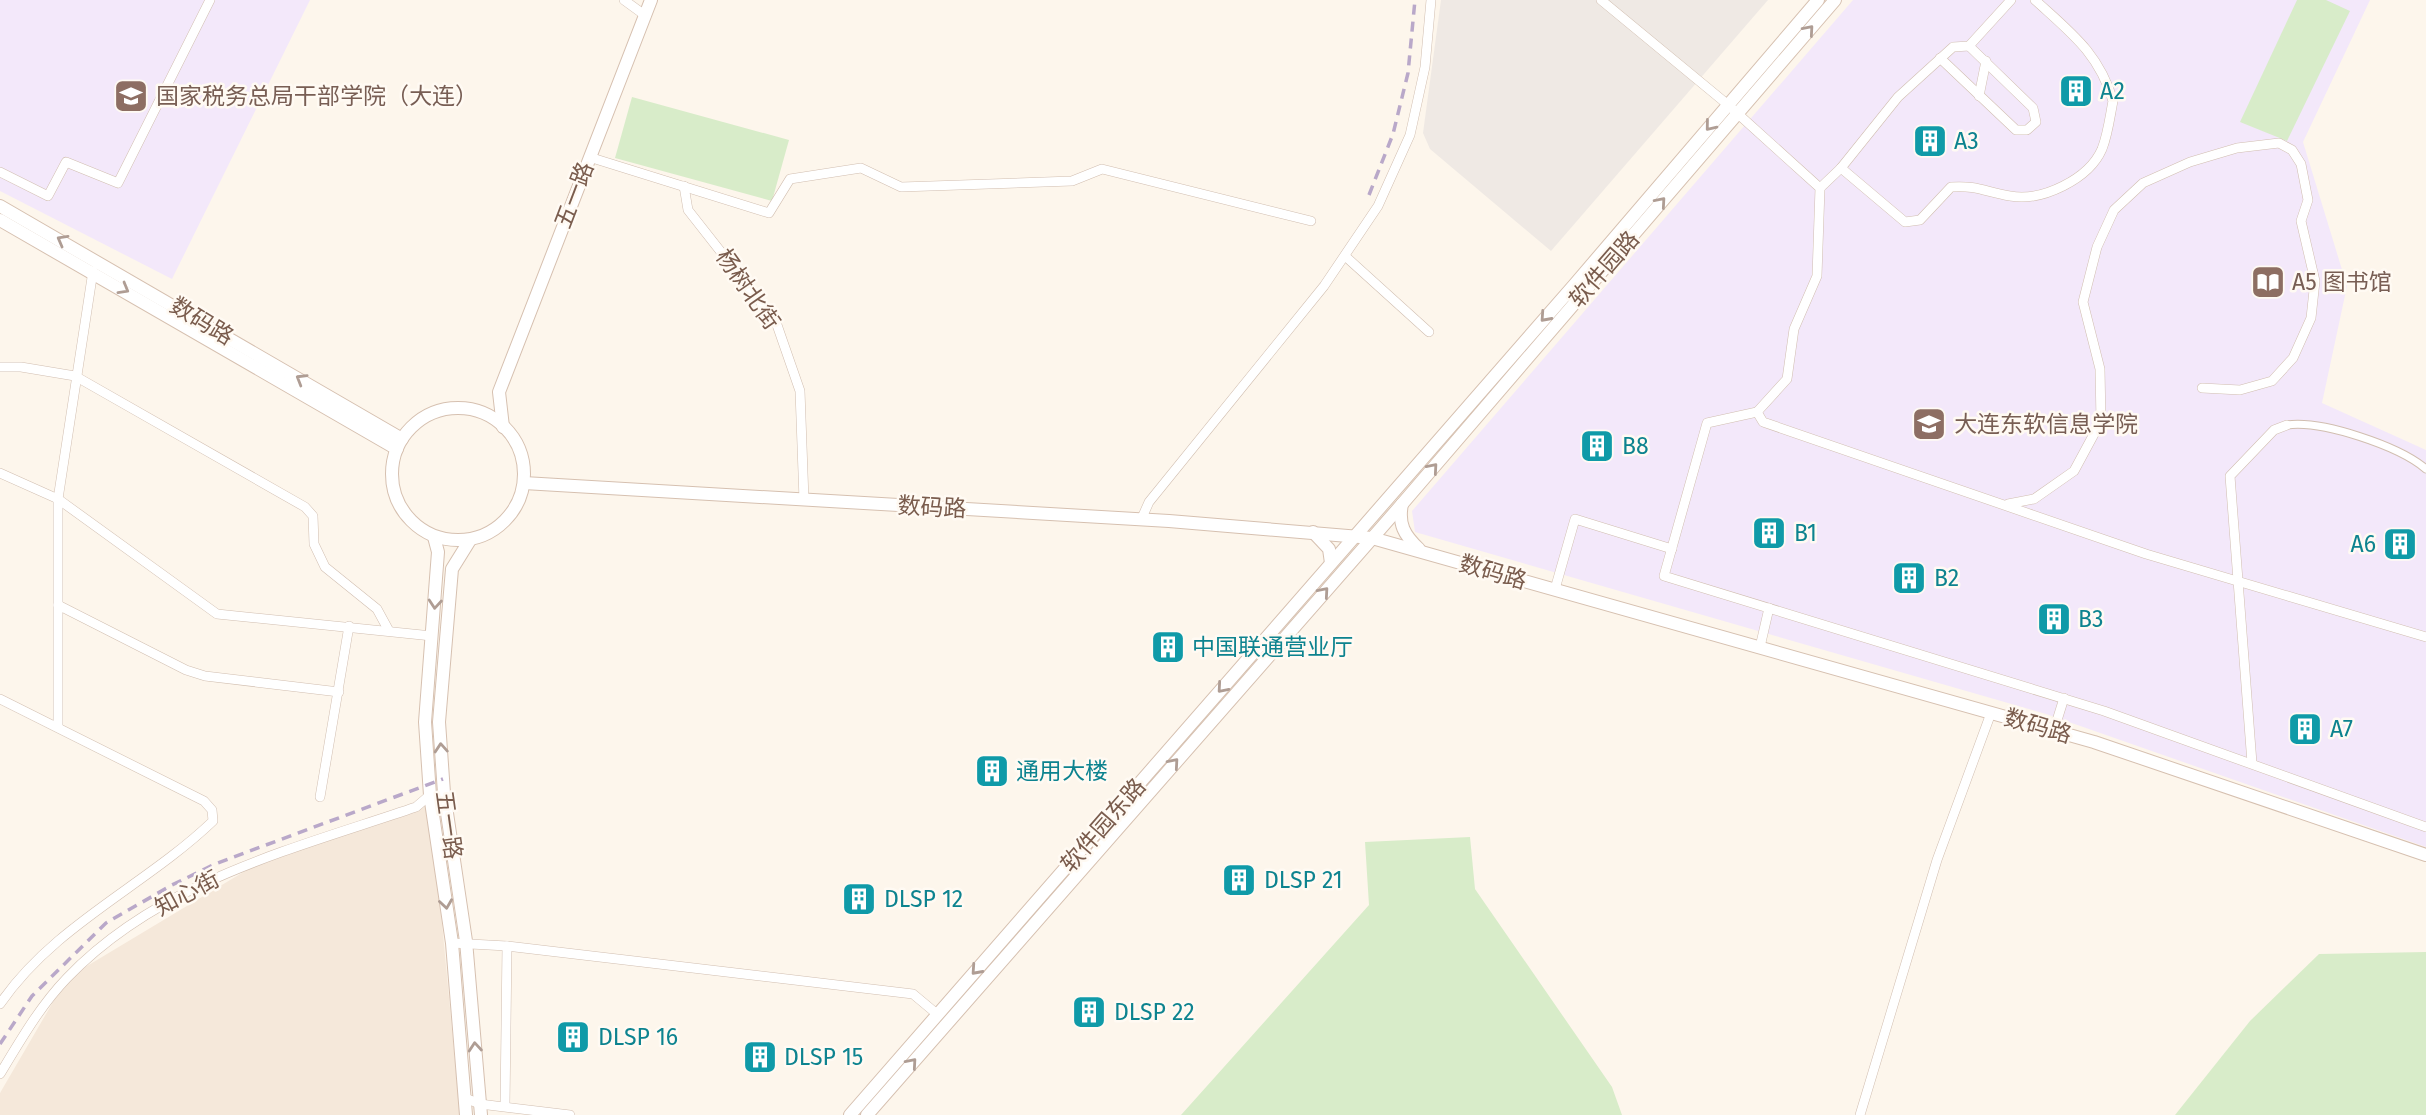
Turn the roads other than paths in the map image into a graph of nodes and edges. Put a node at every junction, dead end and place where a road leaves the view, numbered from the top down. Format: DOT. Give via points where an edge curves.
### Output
graph roads {
  1 [pos="210,0"];
  2 [pos="624,0"];
  3 [pos="651,0"];
  4 [pos="1431,0"];
  5 [pos="1601,0"];
  6 [pos="1818,0"];
  7 [pos="1835,0"];
  8 [pos="2011,0"];
  9 [pos="2035,0"];
  10 [pos="646,16"];
  11 [pos="1969,46"];
  12 [pos="1940,58"];
  13 [pos="1986,61"];
  14 [pos="1979,96"];
  15 [pos="1727,104"];
  16 [pos="1738,114"];
  17 [pos="589,157"];
  18 [pos="1841,168"];
  19 [pos="0,172"];
  20 [pos="684,186"];
  21 [pos="1820,188"];
  22 [pos="0,206"];
  23 [pos="0,220"];
  24 [pos="1311,221"];
  25 [pos="1345,256"];
  26 [pos="93,265"];
  27 [pos="1429,332"];
  28 [pos="0,367"];
  29 [pos="75,376"];
  30 [pos="2202,388"];
  31 [pos="499,392"];
  32 [pos="471,410"];
  33 [pos="1757,411"];
  34 [pos="2287,425"];
  35 [pos="503,427"];
  36 [pos="399,444"];
  37 [pos="2426,469"];
  38 [pos="0,472"];
  39 [pos="524,483"];
  40 [pos="58,499"];
  41 [pos="804,500"];
  42 [pos="1403,503"];
  43 [pos="2006,505"];
  44 [pos="1141,520"];
  45 [pos="1313,532"];
  46 [pos="1356,535"];
  47 [pos="434,537"];
  48 [pos="1372,537"];
  49 [pos="470,540"];
  50 [pos="1672,549"];
  51 [pos="1422,551"];
  52 [pos="1331,563"];
  53 [pos="2237,580"];
  54 [pos="1555,589"];
  55 [pos="58,605"];
  56 [pos="1769,608"];
  57 [pos="349,626"];
  58 [pos="390,631"];
  59 [pos="432,636"];
  60 [pos="2426,637"];
  61 [pos="1760,647"];
  62 [pos="339,692"];
  63 [pos="2064,698"];
  64 [pos="0,699"];
  65 [pos="1991,713"];
  66 [pos="58,726"];
  67 [pos="2054,730"];
  68 [pos="2252,763"];
  69 [pos="430,794"];
  70 [pos="320,797"];
  71 [pos="2426,827"];
  72 [pos="2426,855"];
  73 [pos="452,943"];
  74 [pos="466,944"];
  75 [pos="508,946"];
  76 [pos="4,989"];
  77 [pos="0,1004"];
  78 [pos="937,1014"];
  79 [pos="0,1074"];
  80 [pos="465,1098"];
  81 [pos="505,1106"];
  82 [pos="480,1109"];
  83 [pos="467,1115"];
  84 [pos="570,1115"];
  85 [pos="850,1115"];
  86 [pos="867,1115"];
  87 [pos="1860,1115"];
  1 -- 19 [label="street" via="118,183 66,162 48,196"];
  2 -- 10 [label="street"];
  3 -- 10 [label="main road, 五一路"];
  4 -- 25 [label="street" via="1425,67 1410,135 1378,206"];
  5 -- 15 [label="street"];
  6 -- 15 [label="main road, 软件园路"];
  16 -- 7 [label="main road, 软件园路, one-way"];
  8 -- 11 [label="street"];
  9 -- 18 [label="street" via="2088,49 2112,95 2102,149 2087,172 2048,192 2012,197 1974,185 1951,187 1920,220 1905,222"];
  10 -- 17 [label="main road, 五一路"];
  11 -- 12 [label="street" via="1953,47"];
  11 -- 13 [label="street"];
  12 -- 14 [label="street"];
  12 -- 18 [label="street" via="1898,97"];
  13 -- 14 [label="street"];
  13 -- 14 [label="street" via="2033,108 2036,122 2027,130 2016,130"];
  15 -- 16 [label="street"];
  15 -- 46 [label="main road, 软件园路, one-way"];
  16 -- 21 [label="street"];
  42 -- 16 [label="main road, 软件园路, one-way"];
  17 -- 20 [label="street"];
  17 -- 31 [label="main road, 五一路"];
  18 -- 21 [label="street"];
  20 -- 24 [label="street" via="769,213 790,179 861,167 901,187 1072,181 1102,169"];
  20 -- 41 [label="street, 杨树北街" via="688,210 776,322 800,391"];
  21 -- 33 [label="street" via="1817,276 1794,329 1787,379"];
  26 -- 22 [label="main road, 数码路, one-way"];
  23 -- 26 [label="main road, 数码路"];
  25 -- 27 [label="street"];
  25 -- 44 [label="street" via="1149,502"];
  26 -- 29 [label="street"];
  26 -- 36 [label="main road, 数码路"];
  28 -- 29 [label="street"];
  29 -- 40 [label="street"];
  29 -- 58 [label="street" via="305,507 313,516 314,544 325,567 377,609"];
  30 -- 43 [label="street" via="2240,390 2272,381 2293,359 2311,318 2315,281 2301,221 2308,200 2301,164 2292,150 2279,143 2237,148 2190,162 2143,183 2114,209 2097,247 2082,302 2100,369 2101,421 2074,471 2034,499"];
  31 -- 32 [label="main road" via="482,408"];
  31 -- 35 [label="main road"];
  32 -- 35 [label="main road"];
  32 -- 36 [label="main road" via="447,409 429,415 412,426"];
  33 -- 43 [label="street" via="1763,422"];
  33 -- 50 [label="street" via="1707,423"];
  34 -- 37 [label="street" via="2302,423 2350,434"];
  34 -- 53 [label="street" via="2274,430 2230,476"];
  35 -- 39 [label="main road" via="520,450"];
  36 -- 47 [label="main road" via="392,462 392,485 400,507 414,525"];
  38 -- 40 [label="street"];
  39 -- 41 [label="main road, 数码路"];
  39 -- 49 [label="main road" via="506,520"];
  40 -- 55 [label="street"];
  40 -- 57 [label="street" via="217,614"];
  41 -- 44 [label="main road, 数码路"];
  42 -- 48 [label="main road, 软件园路"];
  42 -- 51 [label="main road" via="1402,528"];
  43 -- 53 [label="street"];
  44 -- 45 [label="main road, 数码路"];
  45 -- 46 [label="main road, 数码路"];
  45 -- 52 [label="main road" via="1329,549"];
  46 -- 48 [label="main road, 数码路"];
  46 -- 52 [label="main road, 软件园东路"];
  47 -- 49 [label="main road"];
  47 -- 59 [label="main road, 五一路, one-way" via="438,552"];
  48 -- 51 [label="main road, 数码路"];
  86 -- 48 [label="main road, 软件园东路, one-way"];
  74 -- 49 [label="main road, 五一路, one-way" via="444,793 439,722 452,569"];
  50 -- 54 [label="street" via="1575,519"];
  50 -- 56 [label="street" via="1664,576"];
  51 -- 54 [label="main road, 数码路"];
  52 -- 78 [label="main road, 软件园东路, one-way"];
  53 -- 60 [label="street"];
  53 -- 68 [label="street"];
  54 -- 61 [label="main road, 数码路"];
  55 -- 62 [label="street" via="205,676"];
  55 -- 66 [label="street"];
  56 -- 61 [label="street"];
  56 -- 63 [label="street"];
  57 -- 58 [label="street"];
  57 -- 62 [label="street"];
  58 -- 59 [label="street"];
  59 -- 69 [label="main road, 五一路" via="425,722"];
  61 -- 65 [label="main road, 数码路"];
  62 -- 70 [label="street"];
  63 -- 67 [label="street"];
  63 -- 68 [label="street"];
  64 -- 66 [label="street"];
  65 -- 67 [label="main road, 数码路"];
  65 -- 87 [label="street" via="1937,860"];
  66 -- 76 [label="street" via="205,801 213,821 183,848 113,895"];
  67 -- 72 [label="main road, 数码路"];
  68 -- 71 [label="street"];
  69 -- 73 [label="main road, 五一路, one-way"];
  69 -- 79 [label="street, 知心街" via="416,807 226,872 136,921 67,978"];
  73 -- 74 [label="street"];
  73 -- 80 [label="main road, 五一路"];
  74 -- 75 [label="street"];
  82 -- 74 [label="main road, 五一路, one-way"];
  75 -- 78 [label="street" via="913,994"];
  75 -- 81 [label="street"];
  76 -- 77 [label="street"];
  78 -- 85 [label="main road, 软件园东路"];
  80 -- 82 [label="street"];
  80 -- 83 [label="main road, 五一路"];
  81 -- 82 [label="street"];
  81 -- 84 [label="street"];
}
